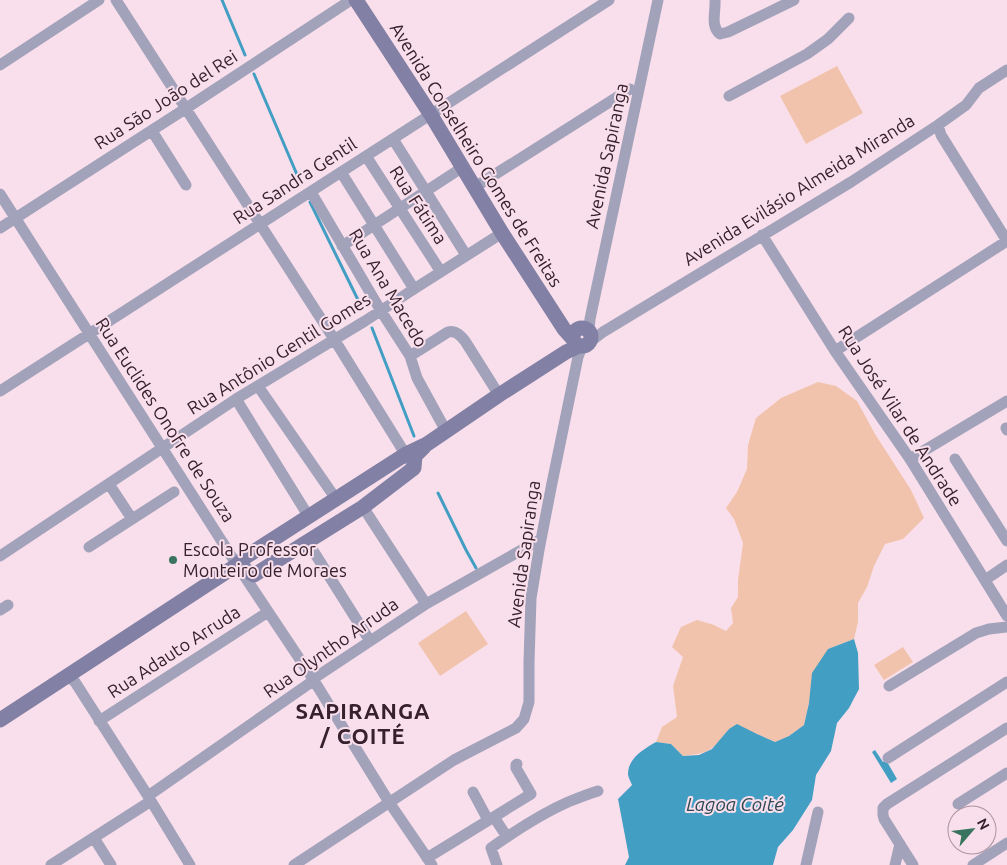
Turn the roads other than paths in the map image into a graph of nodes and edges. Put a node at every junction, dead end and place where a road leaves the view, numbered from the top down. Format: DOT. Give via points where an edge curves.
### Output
graph roads {
  1 [pos="99,0"];
  2 [pos="116,0"];
  3 [pos="351,0"];
  4 [pos="356,0"];
  5 [pos="609,0"];
  6 [pos="658,0"];
  7 [pos="715,0"];
  8 [pos="794,0"];
  9 [pos="849,18"];
  10 [pos="0,65"];
  11 [pos="1007,70"];
  12 [pos="630,88"];
  13 [pos="729,96"];
  14 [pos="185,109"];
  15 [pos="431,115"];
  16 [pos="938,125"];
  17 [pos="152,131"];
  18 [pos="393,139"];
  19 [pos="366,156"];
  20 [pos="463,167"];
  21 [pos="341,172"];
  22 [pos="186,185"];
  23 [pos="475,187"];
  24 [pos="311,192"];
  25 [pos="426,192"];
  26 [pos="0,194"];
  27 [pos="400,209"];
  28 [pos="15,218"];
  29 [pos="260,225"];
  30 [pos="374,225"];
  31 [pos="0,228"];
  32 [pos="502,233"];
  33 [pos="762,235"];
  34 [pos="1007,241"];
  35 [pos="342,246"];
  36 [pos="466,256"];
  37 [pos="441,272"];
  38 [pos="414,289"];
  39 [pos="381,312"];
  40 [pos="89,335"];
  41 [pos="581,338"];
  42 [pos="334,339"];
  43 [pos="835,351"];
  44 [pos="410,356"];
  45 [pos="258,386"];
  46 [pos="0,391"];
  47 [pos="499,395"];
  48 [pos="236,399"];
  49 [pos="1007,401"];
  50 [pos="446,431"];
  51 [pos="427,444"];
  52 [pos="162,448"];
  53 [pos="406,454"];
  54 [pos="910,459"];
  55 [pos="955,460"];
  56 [pos="414,468"];
  57 [pos="109,484"];
  58 [pos="174,492"];
  59 [pos="336,499"];
  60 [pos="363,506"];
  61 [pos="309,517"];
  62 [pos="132,519"];
  63 [pos="541,539"];
  64 [pos="307,541"];
  65 [pos="1007,542"];
  66 [pos="89,547"];
  67 [pos="0,556"];
  68 [pos="237,565"];
  69 [pos="1007,565"];
  70 [pos="985,580"];
  71 [pos="426,604"];
  72 [pos="268,612"];
  73 [pos="1007,616"];
  74 [pos="1007,627"];
  75 [pos="370,641"];
  76 [pos="68,676"];
  77 [pos="313,679"];
  78 [pos="1007,682"];
  79 [pos="889,686"];
  80 [pos="0,720"];
  81 [pos="99,721"];
  82 [pos="1007,728"];
  83 [pos="888,758"];
  84 [pos="517,764"];
  85 [pos="1007,773"];
  86 [pos="598,791"];
  87 [pos="472,792"];
  88 [pos="149,799"];
  89 [pos="389,802"];
  90 [pos="958,804"];
  91 [pos="818,812"];
  92 [pos="491,818"];
  93 [pos="507,837"];
  94 [pos="94,838"];
  95 [pos="1007,843"];
  96 [pos="900,844"];
  97 [pos="429,861"];
  98 [pos="51,865"];
  99 [pos="112,865"];
  100 [pos="190,865"];
  101 [pos="294,865"];
  102 [pos="497,865"];
  103 [pos="806,865"];
  104 [pos="894,865"];
  105 [pos="913,865"];
  106 [pos="973,865"];
  1 -- 10 [label="street"];
  2 -- 14 [label="street"];
  3 -- 14 [label="street, Rua São João del Rei"];
  4 -- 15 [label="street, Avenida Conselheiro Gomes de Freitas"];
  5 -- 15 [label="street, Rua Sandra Gentil"];
  6 -- 41 [label="street, Avenida Sapiranga"];
  7 -- 8 [label="street" via="715,28 720,34"];
  9 -- 13 [label="street" via="808,54"];
  11 -- 16 [label="street, Avenida Evilásio Almeida Miranda" via="979,88 966,105"];
  12 -- 23 [label="street"];
  14 -- 17 [label="street, Rua São João del Rei"];
  14 -- 29 [label="street"];
  15 -- 18 [label="street, Rua Sandra Gentil"];
  15 -- 20 [label="street, Avenida Conselheiro Gomes de Freitas"];
  16 -- 33 [label="street, Avenida Evilásio Almeida Miranda"];
  16 -- 34 [label="street" via="941,135"];
  17 -- 22 [label="street"];
  17 -- 28 [label="street, Rua São João del Rei"];
  18 -- 19 [label="street, Rua Sandra Gentil"];
  18 -- 25 [label="street"];
  19 -- 21 [label="street, Rua Sandra Gentil"];
  19 -- 27 [label="street, Rua Fátima"];
  20 -- 23 [label="street, Avenida Conselheiro Gomes de Freitas"];
  20 -- 25 [label="street"];
  21 -- 24 [label="street, Rua Sandra Gentil"];
  21 -- 30 [label="street"];
  23 -- 32 [label="street, Avenida Conselheiro Gomes de Freitas"];
  24 -- 29 [label="street, Rua Sandra Gentil"];
  24 -- 35 [label="street, Rua Ana Macedo"];
  25 -- 27 [label="street"];
  25 -- 36 [label="street"];
  26 -- 28 [label="street, Rua Euclides Onofre de Souza"];
  27 -- 30 [label="street"];
  27 -- 37 [label="street, Rua Fátima"];
  28 -- 31 [label="street, Rua São João del Rei"];
  28 -- 40 [label="street, Rua Euclides Onofre de Souza"];
  29 -- 40 [label="street, Rua Sandra Gentil"];
  29 -- 42 [label="street"];
  30 -- 35 [label="street"];
  30 -- 38 [label="street"];
  32 -- 36 [label="street, Rua Antônio Gentil Gomes"];
  32 -- 41 [label="street, Avenida Conselheiro Gomes de Freitas"];
  33 -- 41 [label="street, Avenida Evilásio Almeida Miranda"];
  33 -- 43 [label="street, Rua José Vilar de Andrade"];
  34 -- 43 [label="street"];
  35 -- 39 [label="street, Rua Ana Macedo"];
  36 -- 37 [label="street, Rua Antônio Gentil Gomes"];
  37 -- 38 [label="street, Rua Antônio Gentil Gomes"];
  38 -- 39 [label="street, Rua Antônio Gentil Gomes"];
  39 -- 42 [label="street, Rua Antônio Gentil Gomes"];
  39 -- 44 [label="street, Rua Ana Macedo"];
  40 -- 46 [label="street, Rua Sandra Gentil"];
  40 -- 52 [label="street, Rua Euclides Onofre de Souza"];
  41 -- 47 [label="street, Avenida Evilásio Almeida Miranda"];
  41 -- 63 [label="street, Avenida Sapiranga"];
  42 -- 45 [label="street, Rua Antônio Gentil Gomes"];
  42 -- 53 [label="street"];
  43 -- 54 [label="street, Rua José Vilar de Andrade"];
  44 -- 47 [label="street" via="448,332 455,332 465,341"];
  44 -- 50 [label="street, Rua Ana Macedo" via="417,378"];
  45 -- 48 [label="street, Rua Antônio Gentil Gomes"];
  45 -- 59 [label="street"];
  47 -- 50 [label="street, Avenida Evilásio Almeida Miranda"];
  48 -- 52 [label="street, Rua Antônio Gentil Gomes"];
  48 -- 61 [label="street"];
  49 -- 54 [label="street"];
  50 -- 51 [label="street, Avenida Evilásio Almeida Miranda"];
  51 -- 53 [label="street, Avenida Evilásio Almeida Miranda"];
  51 -- 56 [label="street, Avenida Evilásio Almeida Miranda" via="415,456"];
  52 -- 57 [label="street, Rua Antônio Gentil Gomes"];
  52 -- 68 [label="street, Rua Euclides Onofre de Souza"];
  53 -- 56 [label="street"];
  53 -- 59 [label="street, Avenida Evilásio Almeida Miranda"];
  54 -- 70 [label="street, Rua José Vilar de Andrade"];
  55 -- 65 [label="street"];
  56 -- 60 [label="street, Avenida Evilásio Almeida Miranda"];
  57 -- 62 [label="street"];
  57 -- 67 [label="street, Rua Antônio Gentil Gomes"];
  58 -- 62 [label="street"];
  59 -- 61 [label="street, Avenida Evilásio Almeida Miranda"];
  60 -- 64 [label="street, Avenida Evilásio Almeida Miranda"];
  60 -- 71 [label="street"];
  61 -- 68 [label="street, Avenida Evilásio Almeida Miranda"];
  62 -- 66 [label="street"];
  63 -- 71 [label="street, Rua Olyntho Arruda"];
  63 -- 89 [label="street, Avenida Sapiranga" via="531,598 529,702 524,719 516,728 454,760"];
  64 -- 68 [label="street, Avenida Evilásio Almeida Miranda" via="254,575"];
  64 -- 75 [label="street"];
  68 -- 72 [label="street, Rua Euclides Onofre de Souza"];
  68 -- 76 [label="street, Avenida Evilásio Almeida Miranda"];
  69 -- 70 [label="street"];
  70 -- 73 [label="street, Rua José Vilar de Andrade"];
  71 -- 75 [label="street, Rua Olyntho Arruda"];
  72 -- 77 [label="street, Rua Euclides Onofre de Souza"];
  72 -- 81 [label="street, Rua Adauto Arruda"];
  74 -- 79 [label="street" via="976,633"];
  75 -- 77 [label="street, Rua Olyntho Arruda"];
  76 -- 80 [label="street, Avenida Evilásio Almeida Miranda"];
  76 -- 81 [label="street"];
  77 -- 88 [label="street, Rua Olyntho Arruda"];
  77 -- 89 [label="street, Rua Euclides Onofre de Souza"];
  78 -- 83 [label="street"];
  81 -- 88 [label="street"];
  82 -- 96 [label="street" via="883,808 883,815"];
  84 -- 92 [label="street" via="515,766 530,794"];
  85 -- 90 [label="street"];
  86 -- 93 [label="street" via="551,810"];
  87 -- 92 [label="street"];
  88 -- 94 [label="street, Rua Olyntho Arruda"];
  88 -- 100 [label="street"];
  89 -- 97 [label="street, Rua Euclides Onofre de Souza"];
  89 -- 101 [label="street, Avenida Sapiranga"];
  91 -- 103 [label="street"];
  92 -- 93 [label="street"];
  92 -- 97 [label="street"];
  93 -- 102 [label="street" via="490,848"];
  94 -- 98 [label="street, Rua Olyntho Arruda"];
  94 -- 99 [label="street"];
  95 -- 106 [label="street"];
  96 -- 104 [label="street"];
  96 -- 105 [label="street"];
}
